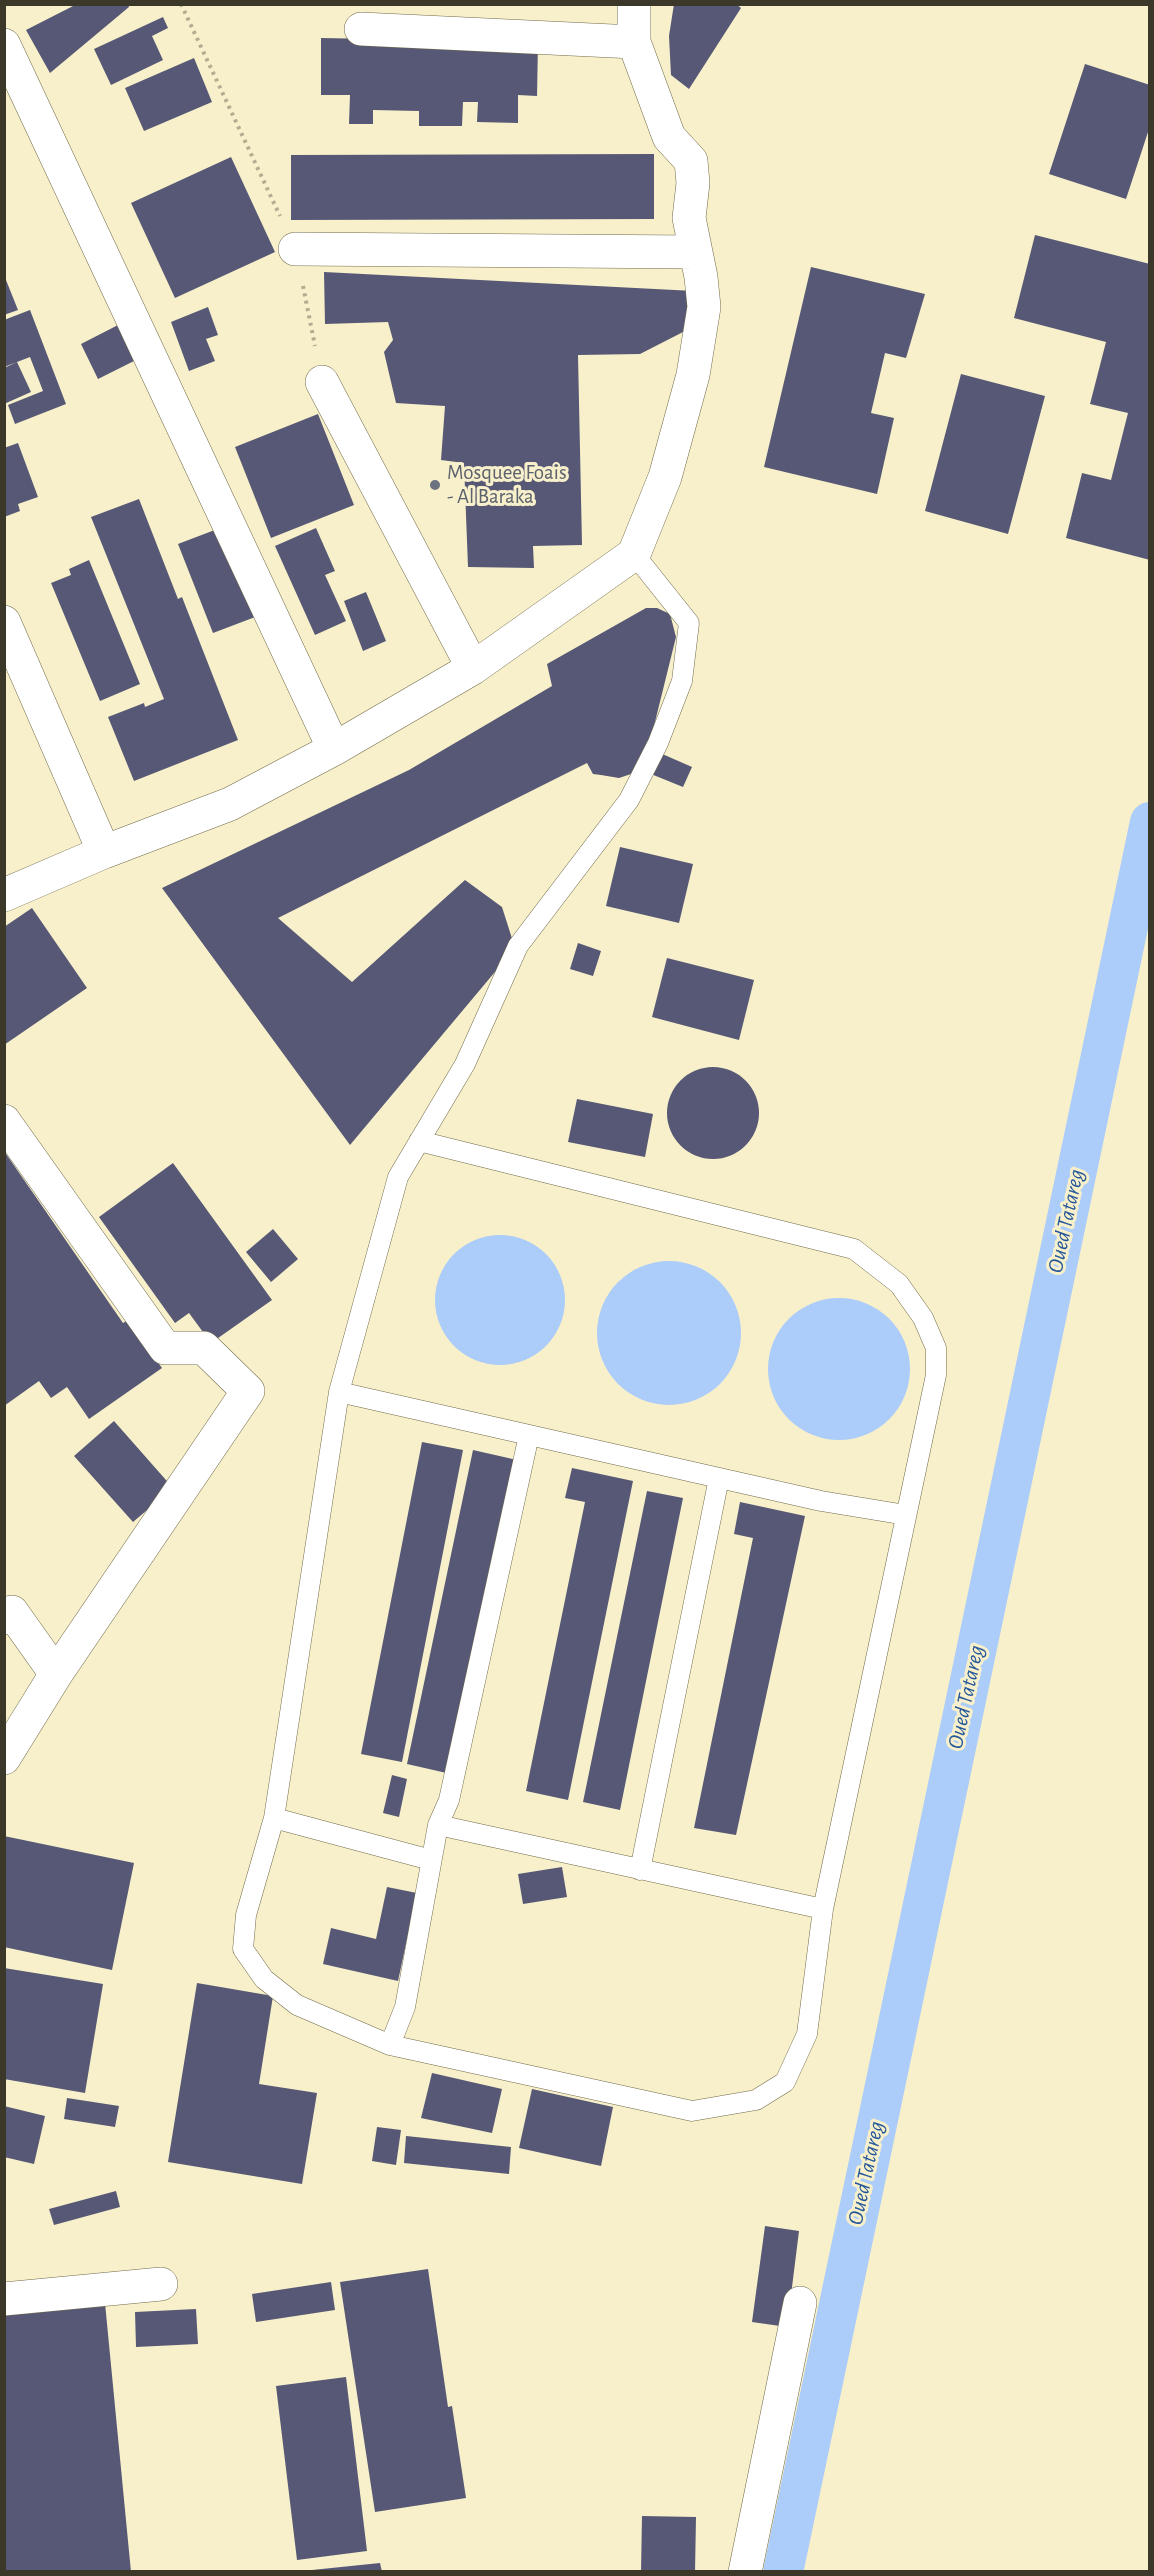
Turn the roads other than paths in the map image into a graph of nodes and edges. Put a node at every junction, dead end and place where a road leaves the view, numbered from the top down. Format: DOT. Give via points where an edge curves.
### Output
graph roads {
  1 [pos="634,4"];
  2 [pos="361,29"];
  3 [pos="634,42"];
  4 [pos="4,45"];
  5 [pos="295,249"];
  6 [pos="696,252"];
  7 [pos="322,382"];
  8 [pos="634,554"];
  9 [pos="4,622"];
  10 [pos="473,668"];
  11 [pos="334,749"];
  12 [pos="105,852"];
  13 [pos="4,895"];
  14 [pos="4,1121"];
  15 [pos="419,1141"];
  16 [pos="339,1392"];
  17 [pos="529,1435"];
  18 [pos="719,1478"];
  19 [pos="906,1515"];
  20 [pos="4,1618"];
  21 [pos="56,1674"];
  22 [pos="4,1758"];
  23 [pos="274,1818"];
  24 [pos="438,1825"];
  25 [pos="431,1860"];
  26 [pos="640,1870"];
  27 [pos="823,1909"];
  28 [pos="390,2045"];
  29 [pos="161,2284"];
  30 [pos="4,2299"];
  31 [pos="800,2303"];
  32 [pos="746,2571"];
  1 -- 3 [label="street"];
  2 -- 3 [label="street"];
  3 -- 6 [label="street" via="669,137 691,162 689,218"];
  4 -- 11 [label="street"];
  5 -- 6 [label="street"];
  6 -- 8 [label="street" via="704,307 693,375 664,477"];
  7 -- 10 [label="street"];
  8 -- 10 [label="street"];
  8 -- 15 [label="lane" via="689,623 682,681 658,743 629,800 518,946 465,1064"];
  9 -- 12 [label="street"];
  10 -- 11 [label="street"];
  11 -- 12 [label="street" via="230,804"];
  12 -- 13 [label="street"];
  14 -- 21 [label="street" via="165,1348 204,1348 248,1391"];
  15 -- 16 [label="lane" via="398,1177"];
  15 -- 19 [label="lane" via="854,1249 899,1284 923,1318 936,1348 936,1374"];
  16 -- 17 [label="lane"];
  16 -- 23 [label="lane"];
  17 -- 18 [label="lane"];
  17 -- 24 [label="lane" via="449,1800"];
  18 -- 19 [label="lane"];
  18 -- 26 [label="lane"];
  19 -- 27 [label="lane"];
  20 -- 21 [label="street" via="12,1612"];
  21 -- 22 [label="street"];
  23 -- 25 [label="lane"];
  23 -- 28 [label="lane" via="246,1915 243,1949 264,1979 297,2005"];
  24 -- 25 [label="lane"];
  24 -- 26 [label="lane"];
  25 -- 28 [label="lane" via="405,2007"];
  26 -- 27 [label="lane"];
  27 -- 28 [label="lane" via="807,2034 785,2082 756,2100 692,2110"];
  29 -- 30 [label="street"];
  31 -- 32 [label="street"];
}
